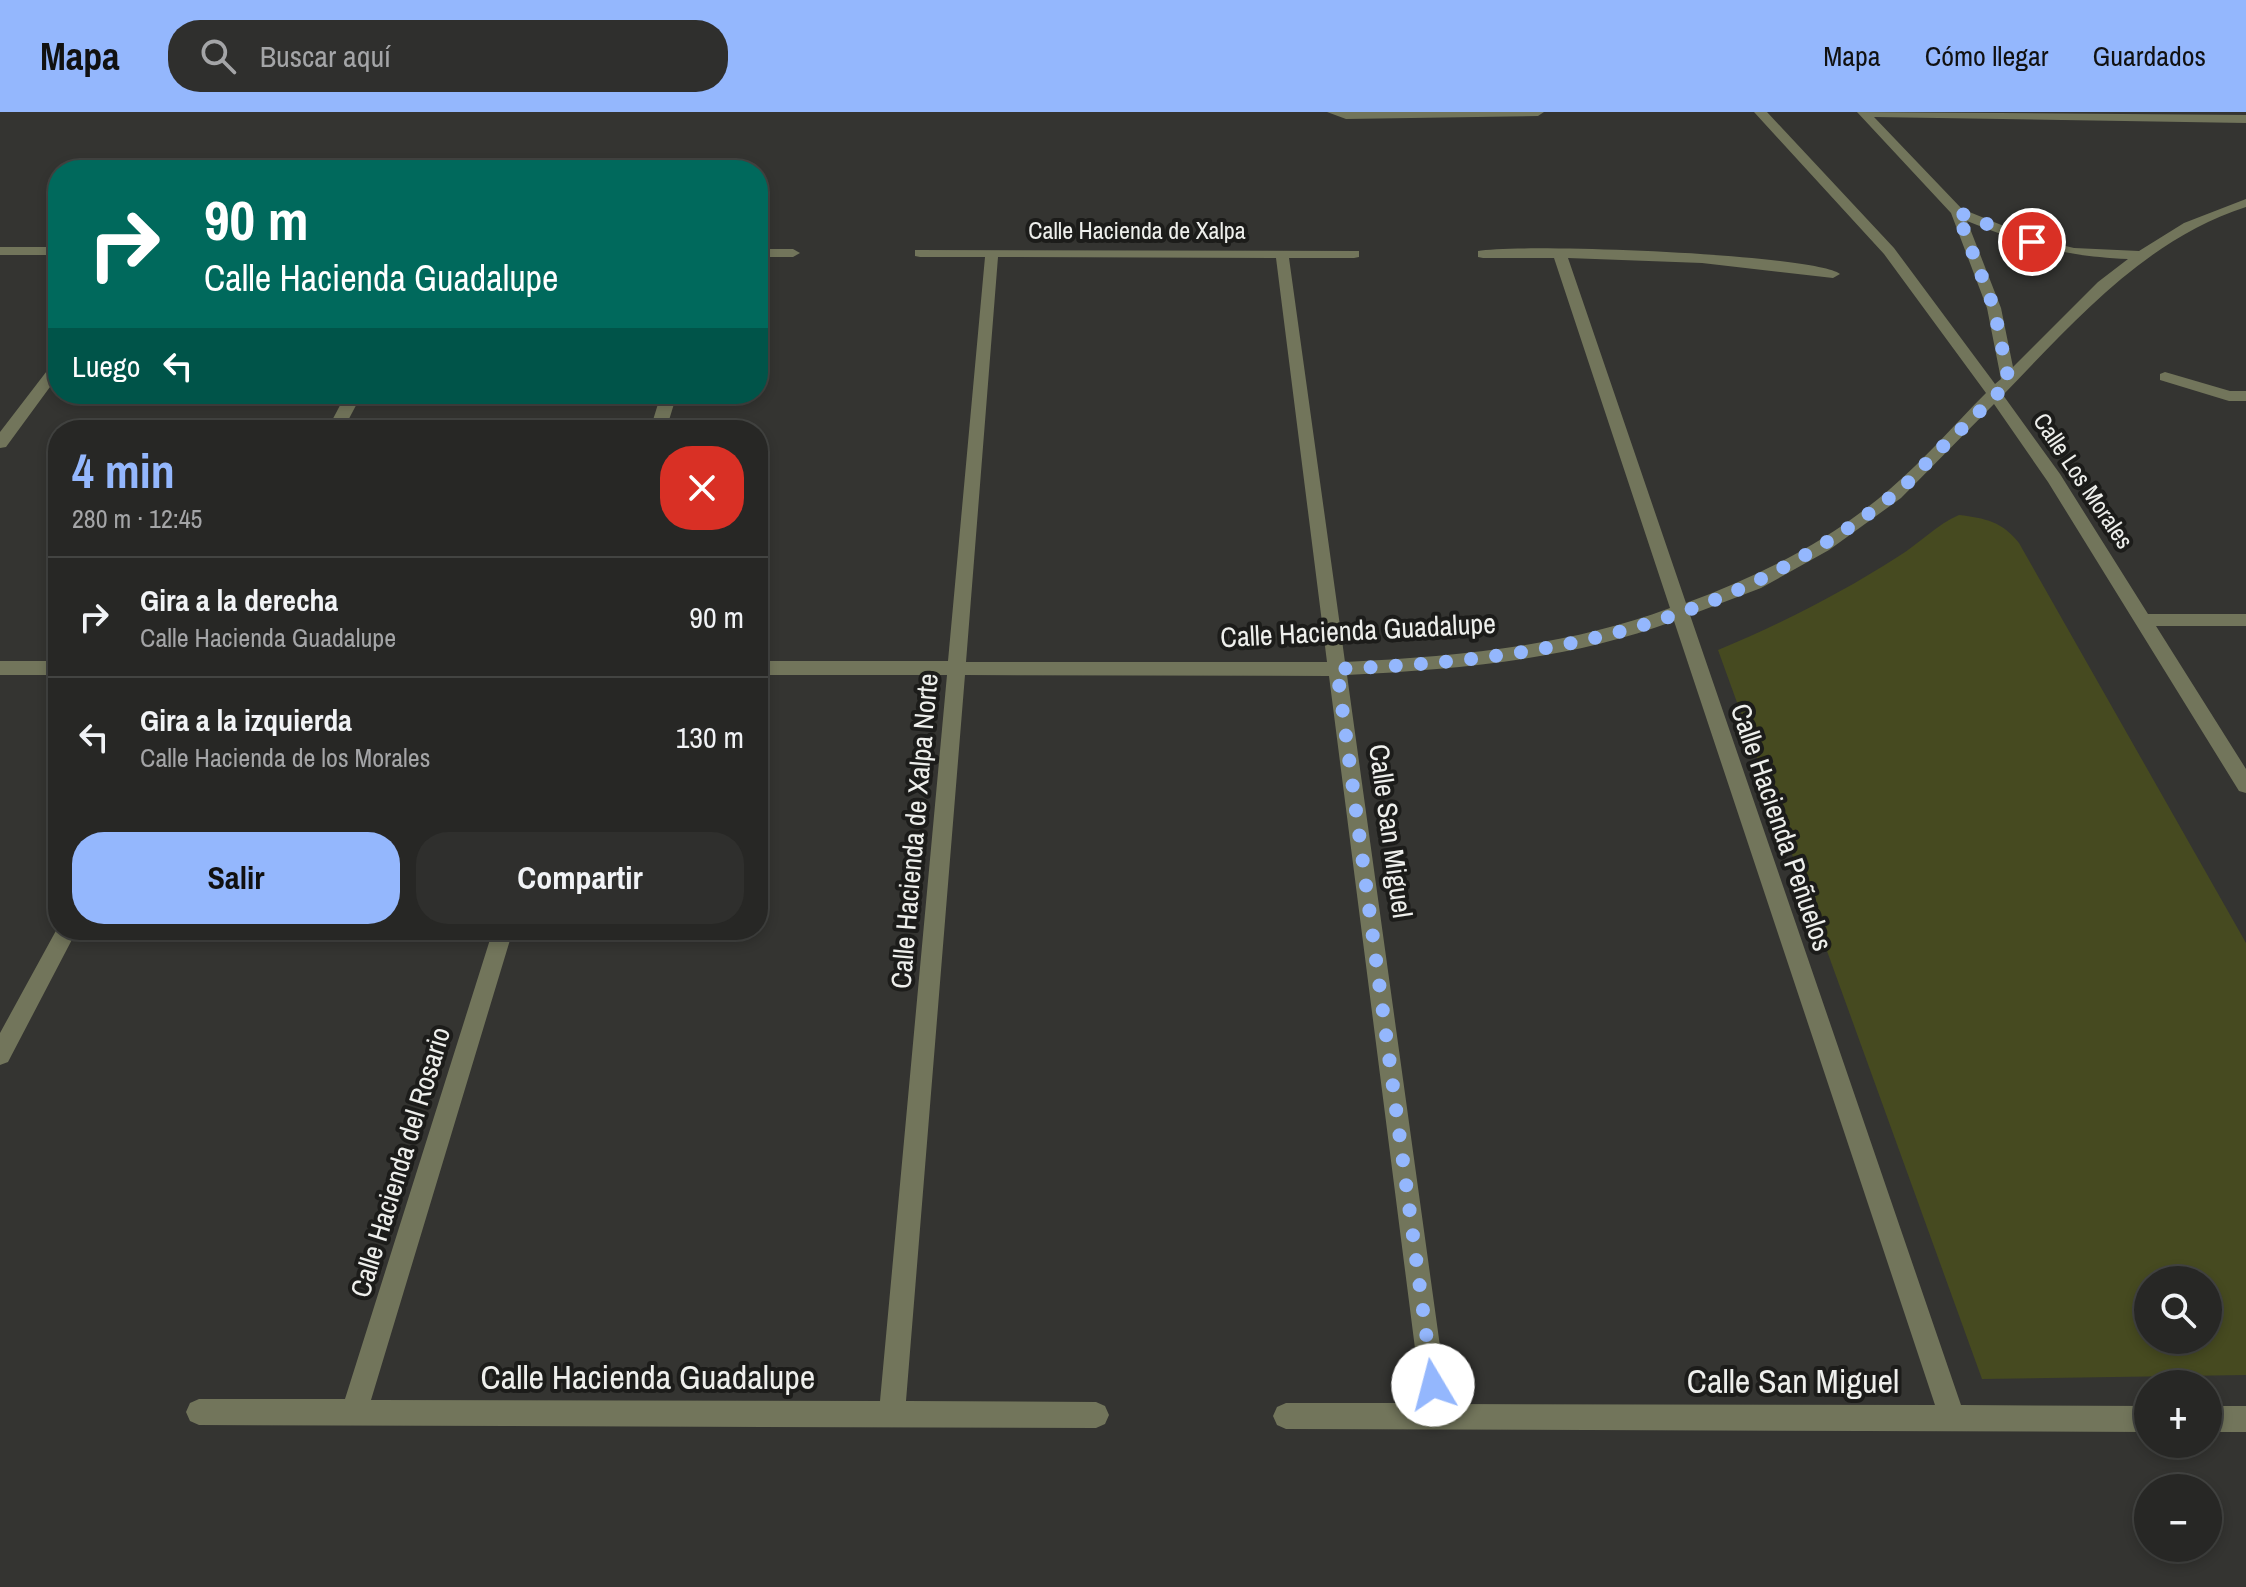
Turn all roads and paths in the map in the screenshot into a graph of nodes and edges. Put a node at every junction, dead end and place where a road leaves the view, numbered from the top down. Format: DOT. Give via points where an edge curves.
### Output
graph roads {
  1 [pos="1538,112"];
  2 [pos="1760,112"];
  3 [pos="1864,112"];
  4 [pos="1340,113"];
  5 [pos="2246,119"];
  6 [pos="2246,203"];
  7 [pos="1957,212"];
  8 [pos="0,251"];
  9 [pos="48,251"];
  10 [pos="768,253"];
  11 [pos="793,253"];
  12 [pos="920,253"];
  13 [pos="992,253"];
  14 [pos="1559,253"];
  15 [pos="1282,254"];
  16 [pos="1354,254"];
  17 [pos="1483,254"];
  18 [pos="2139,255"];
  19 [pos="1833,274"];
  20 [pos="2165,377"];
  21 [pos="48,379"];
  22 [pos="2009,382"];
  23 [pos="1996,396"];
  24 [pos="2246,396"];
  25 [pos="0,443"];
  26 [pos="1680,612"];
  27 [pos="2146,620"];
  28 [pos="2246,620"];
  29 [pos="0,668"];
  30 [pos="48,668"];
  31 [pos="768,668"];
  32 [pos="956,668"];
  33 [pos="1337,669"];
  34 [pos="2246,785"];
  35 [pos="62,940"];
  36 [pos="500,940"];
  37 [pos="0,1055"];
  38 [pos="199,1412"];
  39 [pos="354,1413"];
  40 [pos="892,1414"];
  41 [pos="1096,1415"];
  42 [pos="1286,1416"];
  43 [pos="1437,1416"];
  44 [pos="1952,1418"];
  45 [pos="2134,1419"];
  46 [pos="2222,1419"];
  47 [pos="2246,1419"];
  1 -- 4 [label="street"];
  2 -- 23 [label="street, Calle Los Morales" via="1889,251"];
  3 -- 5 [label="street"];
  3 -- 7 [label="street"];
  6 -- 18 [label="street, Calle Hacienda Guadalupe" via="2210,216"];
  7 -- 18 [label="street" via="2032,242 2074,252"];
  7 -- 22 [label="street" via="1994,308"];
  8 -- 9 [label="street"];
  10 -- 11 [label="street"];
  12 -- 13 [label="street, Calle Hacienda de Xalpa"];
  13 -- 15 [label="street, Calle Hacienda de Xalpa"];
  13 -- 32 [label="street, Calle Hacienda de Xalpa Norte"];
  14 -- 17 [label="street"];
  14 -- 19 [label="street" via="1696,256"];
  14 -- 26 [label="street, Calle Hacienda Peñuelos"];
  15 -- 16 [label="street, Calle Hacienda de Xalpa"];
  15 -- 33 [label="street, Calle San Miguel"];
  18 -- 22 [label="street, Calle Hacienda Guadalupe"];
  20 -- 24 [label="street"];
  21 -- 25 [label="street"];
  22 -- 23 [label="street, Calle Hacienda Guadalupe"];
  23 -- 26 [label="street, Calle Hacienda Guadalupe" via="1895,494 1823,546 1755,584"];
  23 -- 27 [label="street, Calle Los Morales"];
  26 -- 33 [label="street, Calle Hacienda Guadalupe" via="1625,632 1543,650 1448,663"];
  26 -- 44 [label="street, Calle Hacienda Peñuelos"];
  27 -- 28 [label="street"];
  27 -- 34 [label="street, Calle Los Morales"];
  29 -- 30 [label="street"];
  31 -- 32 [label="street, Calle Hacienda Guadalupe"];
  32 -- 33 [label="street, Calle Hacienda Guadalupe"];
  32 -- 40 [label="street, Calle Hacienda de Xalpa Norte"];
  33 -- 43 [label="street, Calle San Miguel"];
  35 -- 37 [label="street"];
  36 -- 39 [label="street, Calle Hacienda del Rosario"];
  38 -- 39 [label="street, Calle Hacienda Guadalupe"];
  39 -- 40 [label="street, Calle Hacienda Guadalupe"];
  40 -- 41 [label="street, Calle Hacienda Guadalupe"];
  42 -- 43 [label="street, Calle San Miguel"];
  43 -- 44 [label="street, Calle San Miguel"];
  44 -- 45 [label="street, Calle San Miguel"];
  46 -- 47 [label="street"];
}
